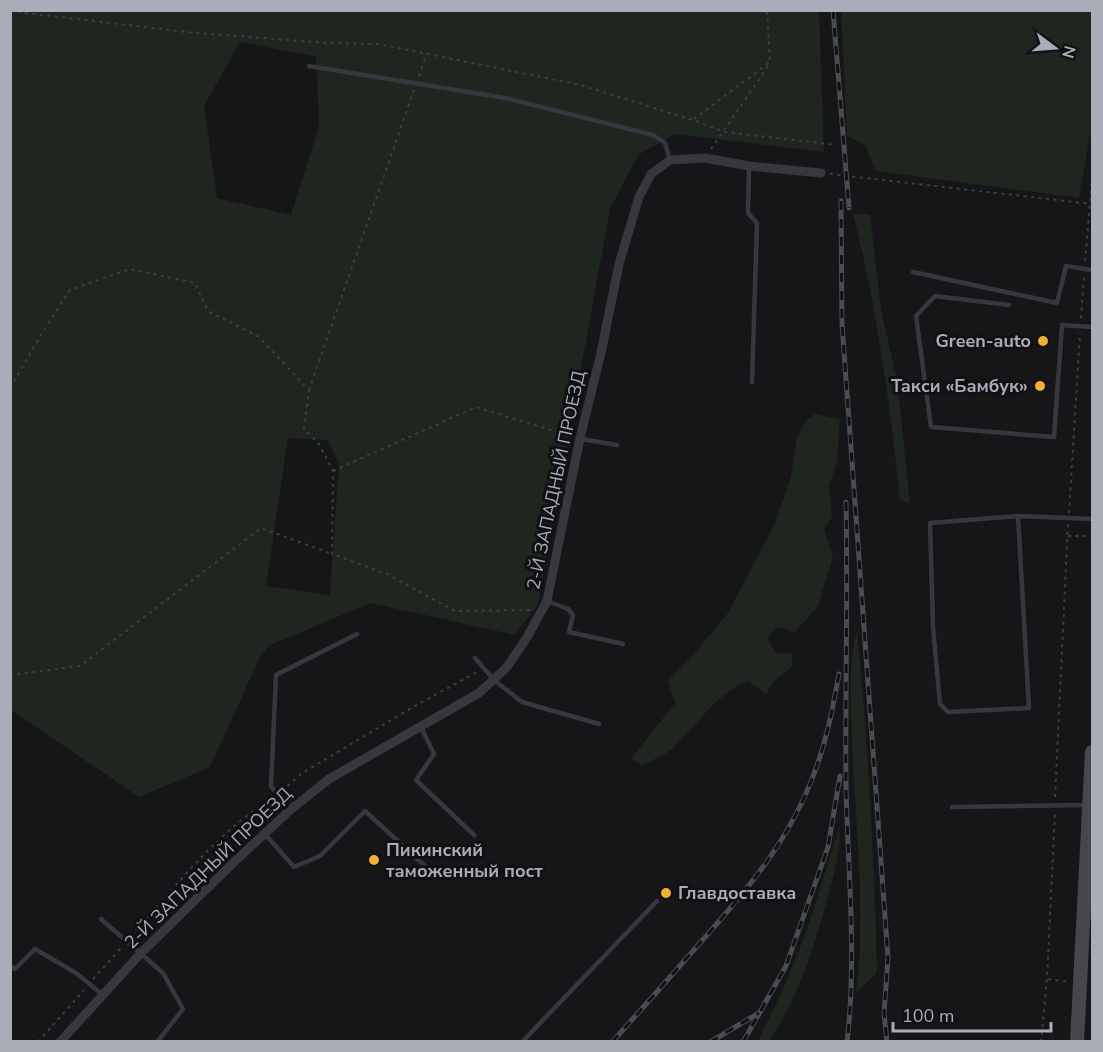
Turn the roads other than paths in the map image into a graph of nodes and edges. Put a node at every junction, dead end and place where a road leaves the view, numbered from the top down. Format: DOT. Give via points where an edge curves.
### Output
graph roads {
  1 [pos="309,66"];
  2 [pos="670,160"];
  3 [pos="749,166"];
  4 [pos="821,174"];
  5 [pos="1092,270"];
  6 [pos="913,272"];
  7 [pos="1009,305"];
  8 [pos="1092,327"];
  9 [pos="752,382"];
  10 [pos="580,438"];
  11 [pos="617,445"];
  12 [pos="1018,516"];
  13 [pos="1092,519"];
  14 [pos="544,605"];
  15 [pos="357,634"];
  16 [pos="623,644"];
  17 [pos="475,658"];
  18 [pos="494,680"];
  19 [pos="599,724"];
  20 [pos="421,726"];
  21 [pos="1092,752"];
  22 [pos="1090,805"];
  23 [pos="952,807"];
  24 [pos="288,812"];
  25 [pos="264,833"];
  26 [pos="474,835"];
  27 [pos="426,867"];
  28 [pos="1089,868"];
  29 [pos="657,901"];
  30 [pos="101,919"];
  31 [pos="141,953"];
  32 [pos="13,967"];
  33 [pos="10,974"];
  34 [pos="103,995"];
  35 [pos="60,1041"];
  36 [pos="157,1041"];
  37 [pos="522,1041"];
  38 [pos="1077,1041"];
  1 -- 2 [label="lane" via="505,98 653,135 665,143"];
  2 -- 3 [label="street" via="705,158"];
  2 -- 10 [label="street, 2-Й ЗАПАДНЫЙ ПРОЕЗД" via="651,174 639,197 619,264"];
  3 -- 4 [label="street"];
  3 -- 9 [label="lane" via="748,213 757,223"];
  5 -- 6 [label="lane" via="1066,266 1057,303"];
  7 -- 8 [label="lane" via="935,296 916,316 931,427 1054,437 1062,325"];
  10 -- 11 [label="lane"];
  10 -- 14 [label="street, 2-Й ЗАПАДНЫЙ ПРОЕЗД"];
  12 -- 12 [label="lane" via="930,523 940,704 948,712 1029,708"];
  12 -- 13 [label="lane"];
  14 -- 16 [label="lane" via="568,609 573,615 570,632"];
  14 -- 18 [label="street, 2-Й ЗАПАДНЫЙ ПРОЕЗД" via="526,639"];
  15 -- 24 [label="lane" via="276,675 271,786"];
  17 -- 18 [label="lane"];
  18 -- 19 [label="lane" via="522,702"];
  18 -- 20 [label="street, 2-Й ЗАПАДНЫЙ ПРОЕЗД" via="479,693"];
  20 -- 24 [label="street, 2-Й ЗАПАДНЫЙ ПРОЕЗД" via="329,779"];
  20 -- 26 [label="lane" via="434,754 416,780"];
  21 -- 22 [label="main road"];
  22 -- 23 [label="lane"];
  22 -- 28 [label="main road"];
  24 -- 25 [label="street, 2-Й ЗАПАДНЫЙ ПРОЕЗД"];
  25 -- 27 [label="lane" via="294,867 320,855 365,811"];
  25 -- 31 [label="street, 2-Й ЗАПАДНЫЙ ПРОЕЗД"];
  28 -- 38 [label="main road"];
  29 -- 37 [label="lane"];
  30 -- 31 [label="lane"];
  31 -- 34 [label="street, 2-Й ЗАПАДНЫЙ ПРОЕЗД"];
  31 -- 36 [label="lane" via="163,973 183,1009"];
  32 -- 33 [label="lane"];
  32 -- 34 [label="lane" via="35,949 76,972"];
  34 -- 35 [label="street, 2-Й ЗАПАДНЫЙ ПРОЕЗД"];
}
